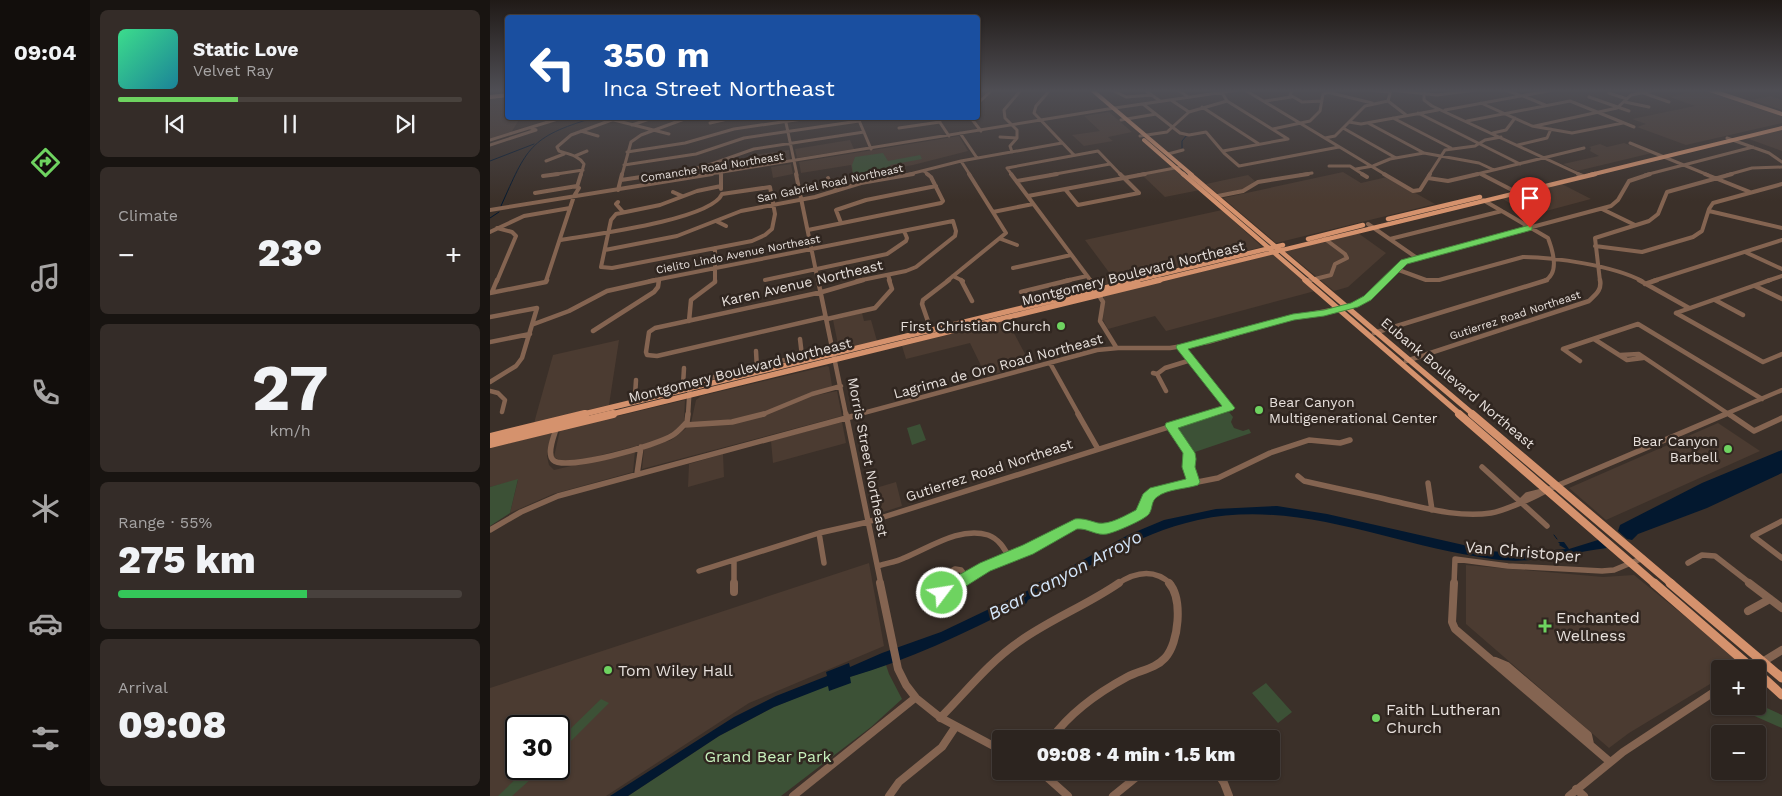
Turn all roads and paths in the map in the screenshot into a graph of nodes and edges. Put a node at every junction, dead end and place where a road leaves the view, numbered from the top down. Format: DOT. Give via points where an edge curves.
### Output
graph roads {
  1 [pos="591,127"];
  2 [pos="641,127"];
  3 [pos="661,127"];
  4 [pos="743,127"];
  5 [pos="787,127"];
  6 [pos="815,127"];
  7 [pos="862,127"];
  8 [pos="905,127"];
  9 [pos="943,127"];
  10 [pos="979,127"];
  11 [pos="999,127"];
  12 [pos="1014,127"];
  13 [pos="1048,127"];
  14 [pos="1132,127"];
  15 [pos="1135,127"];
  16 [pos="1233,127"];
  17 [pos="1270,127"];
  18 [pos="1283,127"];
  19 [pos="1306,127"];
  20 [pos="1376,127"];
  21 [pos="1410,127"];
  22 [pos="1446,127"];
  23 [pos="1480,127"];
  24 [pos="1508,127"];
  25 [pos="1540,127"];
  26 [pos="1602,127"];
  27 [pos="1770,127"];
  28 [pos="529,128"];
  29 [pos="899,128"];
  30 [pos="1173,128"];
  31 [pos="1343,128"];
  32 [pos="1782,128"];
  33 [pos="734,129"];
  34 [pos="1273,129"];
  35 [pos="653,130"];
  36 [pos="981,130"];
  37 [pos="1551,130"];
  38 [pos="581,131"];
  39 [pos="788,132"];
  40 [pos="864,132"];
  41 [pos="1493,133"];
  42 [pos="669,134"];
  43 [pos="960,134"];
  44 [pos="1146,135"];
  45 [pos="598,136"];
  46 [pos="949,136"];
  47 [pos="1140,136"];
  48 [pos="1000,137"];
  49 [pos="1500,137"];
  50 [pos="1017,138"];
  51 [pos="1325,138"];
  52 [pos="1727,138"];
  53 [pos="490,140"];
  54 [pos="1733,140"];
  55 [pos="790,143"];
  56 [pos="1062,143"];
  57 [pos="1630,143"];
  58 [pos="1259,144"];
  59 [pos="1479,144"];
  60 [pos="490,145"];
  61 [pos="1518,145"];
  62 [pos="1339,147"];
  63 [pos="1753,147"];
  64 [pos="871,148"];
  65 [pos="1451,148"];
  66 [pos="1584,148"];
  67 [pos="1183,150"];
  68 [pos="587,151"];
  69 [pos="1223,151"];
  70 [pos="627,152"];
  71 [pos="1012,152"];
  72 [pos="1424,153"];
  73 [pos="564,154"];
  74 [pos="1168,154"];
  75 [pos="1658,154"];
  76 [pos="1074,155"];
  77 [pos="1441,155"];
  78 [pos="576,156"];
  79 [pos="1664,156"];
  80 [pos="977,158"];
  81 [pos="1396,158"];
  82 [pos="1546,158"];
  83 [pos="546,161"];
  84 [pos="794,161"];
  85 [pos="961,161"];
  86 [pos="1782,162"];
  87 [pos="714,164"];
  88 [pos="1110,164"];
  89 [pos="1520,164"];
  90 [pos="1683,164"];
  91 [pos="624,166"];
  92 [pos="1183,166"];
  93 [pos="1329,166"];
  94 [pos="1371,166"];
  95 [pos="1177,167"];
  96 [pos="1782,167"];
  97 [pos="1356,169"];
  98 [pos="583,170"];
  99 [pos="1494,170"];
  100 [pos="924,171"];
  101 [pos="721,173"];
  102 [pos="1312,173"];
  103 [pos="1481,173"];
  104 [pos="1577,173"];
  105 [pos="542,176"];
  106 [pos="1583,176"];
  107 [pos="1368,177"];
  108 [pos="828,178"];
  109 [pos="1124,178"];
  110 [pos="1428,178"];
  111 [pos="1716,178"];
  112 [pos="621,180"];
  113 [pos="1017,182"];
  114 [pos="1782,184"];
  115 [pos="721,186"];
  116 [pos="936,186"];
  117 [pos="577,187"];
  118 [pos="1510,189"];
  119 [pos="618,190"];
  120 [pos="838,190"];
  121 [pos="1065,190"];
  122 [pos="673,192"];
  123 [pos="1516,192"];
  124 [pos="1750,192"];
  125 [pos="535,193"];
  126 [pos="722,194"];
  127 [pos="682,196"];
  128 [pos="1028,196"];
  129 [pos="1218,196"];
  130 [pos="574,197"];
  131 [pos="1479,197"];
  132 [pos="802,200"];
  133 [pos="1484,200"];
  134 [pos="618,202"];
  135 [pos="1033,204"];
  136 [pos="774,205"];
  137 [pos="570,208"];
  138 [pos="1602,209"];
  139 [pos="1502,210"];
  140 [pos="490,211"];
  141 [pos="1709,211"];
  142 [pos="623,212"];
  143 [pos="993,212"];
  144 [pos="716,221"];
  145 [pos="953,221"];
  146 [pos="841,223"];
  147 [pos="1635,225"];
  148 [pos="726,226"];
  149 [pos="1371,226"];
  150 [pos="1532,227"];
  151 [pos="497,228"];
  152 [pos="1782,228"];
  153 [pos="808,230"];
  154 [pos="1341,230"];
  155 [pos="904,231"];
  156 [pos="490,232"];
  157 [pos="608,232"];
  158 [pos="768,234"];
  159 [pos="776,236"];
  160 [pos="1001,239"];
  161 [pos="1325,239"];
  162 [pos="1390,239"];
  163 [pos="561,240"];
  164 [pos="1782,240"];
  165 [pos="1017,245"];
  166 [pos="1595,246"];
  167 [pos="716,248"];
  168 [pos="1279,248"];
  169 [pos="813,249"];
  170 [pos="605,250"];
  171 [pos="1271,250"];
  172 [pos="1745,252"];
  173 [pos="1071,255"];
  174 [pos="1417,258"];
  175 [pos="1552,259"];
  176 [pos="1598,267"];
  177 [pos="716,268"];
  178 [pos="1013,268"];
  179 [pos="1396,269"];
  180 [pos="1782,269"];
  181 [pos="816,270"];
  182 [pos="888,275"];
  183 [pos="953,276"];
  184 [pos="1087,276"];
  185 [pos="1782,276"];
  186 [pos="1315,279"];
  187 [pos="659,280"];
  188 [pos="765,280"];
  189 [pos="1307,281"];
  190 [pos="1645,284"];
  191 [pos="1755,286"];
  192 [pos="822,292"];
  193 [pos="1021,292"];
  194 [pos="1098,292"];
  195 [pos="491,293"];
  196 [pos="1782,299"];
  197 [pos="1715,300"];
  198 [pos="972,301"];
  199 [pos="1347,307"];
  200 [pos="1690,308"];
  201 [pos="1339,309"];
  202 [pos="1743,315"];
  203 [pos="490,317"];
  204 [pos="826,318"];
  205 [pos="689,320"];
  206 [pos="534,324"];
  207 [pos="593,330"];
  208 [pos="1377,332"];
  209 [pos="932,333"];
  210 [pos="530,334"];
  211 [pos="1369,335"];
  212 [pos="800,339"];
  213 [pos="1594,339"];
  214 [pos="490,342"];
  215 [pos="1116,347"];
  216 [pos="1181,347"];
  217 [pos="756,351"];
  218 [pos="814,354"];
  219 [pos="1782,354"];
  220 [pos="802,356"];
  221 [pos="836,356"];
  222 [pos="1191,360"];
  223 [pos="1410,360"];
  224 [pos="1580,361"];
  225 [pos="1050,363"];
  226 [pos="1400,363"];
  227 [pos="684,368"];
  228 [pos="758,370"];
  229 [pos="636,380"];
  230 [pos="490,382"];
  231 [pos="683,385"];
  232 [pos="841,386"];
  233 [pos="690,389"];
  234 [pos="1782,390"];
  235 [pos="490,391"];
  236 [pos="1166,392"];
  237 [pos="1762,398"];
  238 [pos="502,412"];
  239 [pos="1728,413"];
  240 [pos="847,418"];
  241 [pos="1782,418"];
  242 [pos="558,424"];
  243 [pos="685,426"];
  244 [pos="1171,426"];
  245 [pos="490,437"];
  246 [pos="1350,440"];
  247 [pos="490,444"];
  248 [pos="641,447"];
  249 [pos="1098,449"];
  250 [pos="1482,467"];
  251 [pos="637,474"];
  252 [pos="1298,476"];
  253 [pos="1193,482"];
  254 [pos="1428,483"];
  255 [pos="1558,485"];
  256 [pos="1547,490"];
  257 [pos="1520,502"];
  258 [pos="1432,510"];
  259 [pos="1782,521"];
  260 [pos="868,522"];
  261 [pos="1547,526"];
  262 [pos="490,530"];
  263 [pos="819,533"];
  264 [pos="1009,557"];
  265 [pos="1642,558"];
  266 [pos="1782,558"];
  267 [pos="734,560"];
  268 [pos="824,563"];
  269 [pos="1630,563"];
  270 [pos="1688,563"];
  271 [pos="878,566"];
  272 [pos="698,571"];
  273 [pos="967,578"];
  274 [pos="734,592"];
  275 [pos="1770,599"];
  276 [pos="1782,608"];
  277 [pos="1748,611"];
  278 [pos="1782,650"];
  279 [pos="1742,660"];
  280 [pos="1762,660"];
  281 [pos="1765,660"];
  282 [pos="1766,664"];
  283 [pos="1782,678"];
  284 [pos="1766,680"];
  285 [pos="1711,694"];
  286 [pos="1782,694"];
  287 [pos="915,698"];
  288 [pos="940,718"];
  289 [pos="956,726"];
  290 [pos="1057,730"];
  291 [pos="992,745"];
  292 [pos="1609,761"];
  293 [pos="1050,780"];
  294 [pos="1133,780"];
  295 [pos="1222,780"];
  296 [pos="1576,789"];
  297 [pos="793,796"];
  298 [pos="888,796"];
  299 [pos="1068,796"];
  300 [pos="1113,796"];
  301 [pos="1229,796"];
  302 [pos="1568,796"];
  303 [pos="1584,796"];
  1 -- 38 [label="street"];
  2 -- 35 [label="street"];
  3 -- 35 [label="street"];
  4 -- 33 [label="street"];
  5 -- 39 [label="street, Morris Street Northeast"];
  6 -- 39 [label="street"];
  7 -- 40 [label="street"];
  8 -- 29 [label="street"];
  9 -- 46 [label="street"];
  10 -- 36 [label="street"];
  11 -- 36 [label="street, Comanche Road Northeast"];
  12 -- 50 [label="street"];
  13 -- 56 [label="street"];
  14 -- 47 [label="main road, Eubank Boulevard Northeast"];
  15 -- 44 [label="main road, Eubank Boulevard Northeast"];
  16 -- 58 [label="street"];
  17 -- 34 [label="street"];
  18 -- 34 [label="street"];
  19 -- 51 [label="street"];
  20 -- 72 [label="street"];
  21 -- 65 [label="street"];
  22 -- 59 [label="street"];
  23 -- 41 [label="street"];
  24 -- 41 [label="street"];
  25 -- 37 [label="street"];
  26 -- 37 [label="street" via="1572,133"];
  27 -- 52 [label="main road, Montgomery Boulevard Northeast"];
  28 -- 53 [label="street"];
  28 -- 60 [label="street" via="536,130"];
  30 -- 44 [label="street"];
  30 -- 69 [label="street" via="1189,135 1206,132"];
  31 -- 51 [label="street" via="1334,137"];
  31 -- 81 [label="street"];
  32 -- 54 [label="main road, Montgomery Boulevard Northeast"];
  33 -- 70 [label="street" via="685,143"];
  34 -- 58 [label="street" via="1288,139"];
  35 -- 42 [label="street"];
  35 -- 70 [label="street" via="633,140"];
  36 -- 43 [label="street, Comanche Road Northeast"];
  37 -- 61 [label="street" via="1547,138"];
  38 -- 45 [label="street"];
  38 -- 73 [label="street" via="558,145 558,150"];
  39 -- 55 [label="street, Morris Street Northeast"];
  39 -- 91 [label="street" via="732,141 690,156"];
  40 -- 55 [label="street"];
  40 -- 64 [label="street"];
  41 -- 49 [label="street"];
  43 -- 46 [label="street, Comanche Road Northeast"];
  43 -- 80 [label="street"];
  44 -- 47 [label="street"];
  44 -- 74 [label="main road, Eubank Boulevard Northeast"];
  46 -- 64 [label="street, Comanche Road Northeast"];
  47 -- 95 [label="main road, Eubank Boulevard Northeast"];
  48 -- 50 [label="street"];
  49 -- 59 [label="street"];
  49 -- 61 [label="street"];
  50 -- 71 [label="street" via="1010,146"];
  51 -- 62 [label="street"];
  52 -- 54 [label="street"];
  52 -- 75 [label="main road, Montgomery Boulevard Northeast"];
  54 -- 63 [label="street"];
  54 -- 79 [label="main road, Montgomery Boulevard Northeast"];
  55 -- 84 [label="street, Morris Street Northeast"];
  55 -- 87 [label="street" via="749,150"];
  56 -- 71 [label="street, San Gabriel Road Northeast"];
  56 -- 76 [label="street"];
  57 -- 75 [label="street"];
  58 -- 69 [label="street"];
  59 -- 65 [label="street"];
  59 -- 89 [label="street"];
  61 -- 82 [label="street"];
  62 -- 69 [label="street" via="1241,166"];
  62 -- 94 [label="street"];
  63 -- 86 [label="street"];
  63 -- 90 [label="street, Lagrima de Oro Road Northeast"];
  64 -- 84 [label="street, Comanche Road Northeast"];
  65 -- 77 [label="street"];
  66 -- 82 [label="street"];
  67 -- 74 [label="street"];
  68 -- 78 [label="street"];
  70 -- 91 [label="street"];
  71 -- 80 [label="street, San Gabriel Road Northeast"];
  72 -- 77 [label="street"];
  72 -- 81 [label="street"];
  73 -- 78 [label="street"];
  73 -- 83 [label="street"];
  74 -- 92 [label="main road, Eubank Boulevard Northeast"];
  75 -- 79 [label="street"];
  75 -- 104 [label="main road, Montgomery Boulevard Northeast"];
  76 -- 88 [label="street" via="1098,151"];
  76 -- 113 [label="street" via="1007,168"];
  77 -- 99 [label="street" via="1479,163"];
  77 -- 110 [label="street"];
  78 -- 98 [label="street" via="583,161"];
  79 -- 90 [label="street"];
  79 -- 106 [label="main road, Montgomery Boulevard Northeast"];
  80 -- 85 [label="street, San Gabriel Road Northeast"];
  81 -- 94 [label="street"];
  82 -- 89 [label="street"];
  82 -- 104 [label="street"];
  84 -- 101 [label="street, Comanche Road Northeast"];
  84 -- 132 [label="street, Morris Street Northeast"];
  85 -- 100 [label="street, San Gabriel Road Northeast"];
  85 -- 143 [label="street"];
  87 -- 101 [label="street" via="720,167"];
  87 -- 112 [label="street"];
  88 -- 109 [label="street"];
  88 -- 113 [label="street"];
  89 -- 99 [label="street"];
  90 -- 111 [label="street"];
  90 -- 138 [label="street, Lagrima de Oro Road Northeast" via="1630,179 1616,202"];
  91 -- 112 [label="street"];
  92 -- 95 [label="street"];
  92 -- 129 [label="main road, Eubank Boulevard Northeast"];
  93 -- 97 [label="street" via="1344,165"];
  94 -- 97 [label="street"];
  94 -- 110 [label="street" via="1408,189 1418,191"];
  95 -- 109 [label="street"];
  95 -- 171 [label="main road, Eubank Boulevard Northeast"];
  96 -- 111 [label="street" via="1756,168"];
  97 -- 107 [label="street"];
  98 -- 105 [label="street"];
  98 -- 117 [label="street"];
  99 -- 103 [label="street"];
  100 -- 116 [label="street"];
  100 -- 120 [label="street, San Gabriel Road Northeast"];
  101 -- 115 [label="street"];
  101 -- 119 [label="street, Comanche Road Northeast"];
  102 -- 129 [label="street" via="1258,182 1244,191"];
  103 -- 110 [label="street" via="1448,181"];
  103 -- 118 [label="street"];
  104 -- 106 [label="street"];
  104 -- 118 [label="main road, Montgomery Boulevard Northeast"];
  106 -- 123 [label="main road, Montgomery Boulevard Northeast"];
  108 -- 120 [label="street"];
  109 -- 121 [label="street"];
  109 -- 121 [label="street" via="1139,193 1078,205"];
  111 -- 124 [label="street"];
  111 -- 147 [label="street" via="1668,192 1657,215"];
  112 -- 119 [label="street"];
  113 -- 128 [label="street"];
  114 -- 124 [label="street"];
  115 -- 126 [label="street"];
  115 -- 127 [label="street"];
  116 -- 146 [label="street" via="866,200 836,210"];
  116 -- 146 [label="street" via="942,201 938,205"];
  117 -- 125 [label="street"];
  117 -- 130 [label="street" via="570,195"];
  118 -- 123 [label="street"];
  118 -- 131 [label="main road, Montgomery Boulevard Northeast"];
  119 -- 130 [label="street, Comanche Road Northeast"];
  120 -- 132 [label="street, San Gabriel Road Northeast"];
  121 -- 128 [label="street"];
  122 -- 127 [label="street"];
  123 -- 133 [label="main road, Montgomery Boulevard Northeast"];
  124 -- 141 [label="street" via="1713,203"];
  126 -- 136 [label="street" via="770,187"];
  126 -- 157 [label="street" via="716,202 675,219"];
  127 -- 142 [label="street" via="660,205"];
  128 -- 135 [label="street"];
  129 -- 168 [label="main road, Eubank Boulevard Northeast"];
  130 -- 137 [label="street"];
  130 -- 140 [label="street, Comanche Road Northeast"];
  131 -- 133 [label="street"];
  131 -- 149 [label="main road, Montgomery Boulevard Northeast"];
  132 -- 136 [label="street, San Gabriel Road Northeast"];
  132 -- 153 [label="street, Morris Street Northeast"];
  133 -- 139 [label="street"];
  133 -- 149 [label="main road, Montgomery Boulevard Northeast"];
  134 -- 142 [label="street" via="616,204"];
  135 -- 143 [label="street"];
  135 -- 173 [label="street"];
  136 -- 144 [label="street, San Gabriel Road Northeast" via="741,211"];
  136 -- 158 [label="street" via="776,224"];
  137 -- 151 [label="street" via="524,216"];
  137 -- 163 [label="street"];
  138 -- 147 [label="street"];
  138 -- 150 [label="street, Lagrima de Oro Road Northeast"];
  139 -- 150 [label="street"];
  139 -- 162 [label="street"];
  141 -- 152 [label="street"];
  141 -- 166 [label="street" via="1702,231 1688,238 1642,252"];
  142 -- 157 [label="street" via="612,218"];
  143 -- 160 [label="street" via="1006,231"];
  144 -- 148 [label="street"];
  144 -- 170 [label="street, San Gabriel Road Northeast" via="677,236"];
  145 -- 155 [label="street, Cielito Lindo Avenue Northeast"];
  145 -- 182 [label="street, Karen Avenue Northeast" via="956,231 950,242 916,267"];
  146 -- 153 [label="street"];
  147 -- 166 [label="street" via="1597,236"];
  149 -- 154 [label="main road, Montgomery Boulevard Northeast"];
  149 -- 161 [label="main road, Montgomery Boulevard Northeast"];
  149 -- 162 [label="street"];
  150 -- 174 [label="street, Lagrima de Oro Road Northeast"];
  150 -- 175 [label="street" via="1548,238"];
  151 -- 156 [label="street"];
  151 -- 195 [label="street" via="516,236"];
  153 -- 169 [label="street, Morris Street Northeast"];
  154 -- 161 [label="main road"];
  154 -- 168 [label="main road, Montgomery Boulevard Northeast"];
  155 -- 169 [label="street, Cielito Lindo Avenue Northeast"];
  155 -- 181 [label="street" via="906,241 893,251"];
  157 -- 163 [label="street"];
  157 -- 170 [label="street"];
  158 -- 159 [label="street"];
  158 -- 167 [label="street" via="752,241"];
  160 -- 165 [label="street"];
  160 -- 183 [label="street"];
  161 -- 168 [label="main road, Montgomery Boulevard Northeast"];
  161 -- 186 [label="street" via="1347,258 1335,264 1331,275"];
  162 -- 174 [label="street"];
  163 -- 195 [label="street" via="546,282"];
  164 -- 172 [label="street"];
  166 -- 176 [label="street, Gutierrez Road Northeast"];
  167 -- 170 [label="street" via="603,268"];
  167 -- 177 [label="street"];
  168 -- 171 [label="main road, Montgomery Boulevard Northeast"];
  168 -- 186 [label="main road, Eubank Boulevard Northeast"];
  169 -- 177 [label="street, Cielito Lindo Avenue Northeast"];
  169 -- 181 [label="street, Morris Street Northeast"];
  171 -- 189 [label="main road, Eubank Boulevard Northeast"];
  171 -- 194 [label="main road, Montgomery Boulevard Northeast"];
  172 -- 180 [label="street"];
  172 -- 190 [label="street"];
  173 -- 178 [label="street"];
  173 -- 184 [label="street"];
  174 -- 179 [label="street, Lagrima de Oro Road Northeast"];
  175 -- 176 [label="street"];
  175 -- 179 [label="street" via="1523,257 1439,280 1426,280"];
  175 -- 208 [label="street" via="1552,276 1542,282"];
  176 -- 190 [label="street" via="1625,273"];
  176 -- 223 [label="street, Gutierrez Road Northeast" via="1601,286 1589,301"];
  177 -- 187 [label="street, Cielito Lindo Avenue Northeast"];
  177 -- 205 [label="street" via="715,282 691,300"];
  179 -- 199 [label="street, Lagrima de Oro Road Northeast" via="1368,298"];
  181 -- 188 [label="street"];
  181 -- 192 [label="street, Morris Street Northeast"];
  182 -- 192 [label="street, Karen Avenue Northeast"];
  182 -- 204 [label="street" via="892,289 876,307"];
  183 -- 198 [label="street" via="963,281"];
  183 -- 209 [label="street" via="923,300"];
  184 -- 193 [label="street"];
  184 -- 194 [label="street"];
  185 -- 191 [label="street"];
  186 -- 189 [label="street"];
  186 -- 199 [label="main road, Eubank Boulevard Northeast"];
  187 -- 206 [label="street, Cielito Lindo Avenue Northeast" via="607,291 580,307"];
  187 -- 207 [label="street" via="654,292"];
  189 -- 201 [label="main road, Eubank Boulevard Northeast"];
  190 -- 200 [label="street"];
  191 -- 196 [label="street"];
  191 -- 197 [label="street"];
  192 -- 204 [label="street, Morris Street Northeast"];
  192 -- 205 [label="street, Karen Avenue Northeast"];
  194 -- 209 [label="main road, Montgomery Boulevard Northeast"];
  194 -- 215 [label="street" via="1103,302 1100,321"];
  197 -- 200 [label="street"];
  197 -- 202 [label="street"];
  199 -- 201 [label="street, Lagrima de Oro Road Northeast"];
  199 -- 208 [label="main road, Eubank Boulevard Northeast"];
  200 -- 219 [label="street" via="1676,313 1763,362"];
  201 -- 211 [label="main road, Eubank Boulevard Northeast"];
  201 -- 216 [label="street, Lagrima de Oro Road Northeast" via="1293,317"];
  203 -- 206 [label="street" via="537,308"];
  204 -- 205 [label="street, Karen Avenue Northeast" via="657,356 647,355 648,335 652,330"];
  204 -- 221 [label="street, Morris Street Northeast"];
  206 -- 210 [label="street"];
  208 -- 211 [label="street"];
  208 -- 223 [label="main road, Eubank Boulevard Northeast"];
  209 -- 221 [label="main road, Montgomery Boulevard Northeast"];
  210 -- 214 [label="street"];
  210 -- 230 [label="street" via="520,362"];
  211 -- 226 [label="main road, Eubank Boulevard Northeast"];
  212 -- 220 [label="street"];
  213 -- 224 [label="street" via="1562,349"];
  213 -- 237 [label="street" via="1638,324"];
  213 -- 239 [label="street" via="1630,361 1644,358"];
  215 -- 216 [label="street, Lagrima de Oro Road Northeast"];
  215 -- 225 [label="street, Lagrima de Oro Road Northeast"];
  216 -- 222 [label="street"];
  217 -- 228 [label="street"];
  218 -- 220 [label="street"];
  220 -- 228 [label="street"];
  221 -- 228 [label="main road, Montgomery Boulevard Northeast"];
  221 -- 232 [label="street, Morris Street Northeast"];
  221 -- 233 [label="main road, Montgomery Boulevard Northeast"];
  222 -- 236 [label="street" via="1155,373"];
  222 -- 244 [label="street, Gutierrez Road Northeast" via="1229,408"];
  223 -- 226 [label="street, Gutierrez Road Northeast"];
  223 -- 255 [label="main road, Eubank Boulevard Northeast"];
  225 -- 240 [label="street, Lagrima de Oro Road Northeast"];
  225 -- 249 [label="street"];
  226 -- 256 [label="main road, Eubank Boulevard Northeast"];
  227 -- 231 [label="street"];
  228 -- 233 [label="main road, Montgomery Boulevard Northeast"];
  229 -- 231 [label="street" via="635,396"];
  231 -- 233 [label="street"];
  232 -- 240 [label="street, Morris Street Northeast"];
  232 -- 243 [label="street" via="817,392 757,417"];
  233 -- 242 [label="main road, Montgomery Boulevard Northeast"];
  233 -- 243 [label="street"];
  234 -- 237 [label="street"];
  235 -- 238 [label="street" via="505,400"];
  237 -- 239 [label="street"];
  239 -- 241 [label="street" via="1754,431"];
  239 -- 255 [label="street"];
  240 -- 251 [label="street, Lagrima de Oro Road Northeast"];
  240 -- 260 [label="street, Morris Street Northeast"];
  242 -- 245 [label="main road, Montgomery Boulevard Northeast"];
  242 -- 247 [label="main road, Montgomery Boulevard Northeast"];
  242 -- 248 [label="street" via="551,456 558,464 580,463"];
  243 -- 248 [label="street" via="669,438"];
  244 -- 249 [label="street, Gutierrez Road Northeast"];
  244 -- 253 [label="street" via="1189,453 1188,467"];
  246 -- 253 [label="street" via="1309,440 1270,453 1218,478"];
  248 -- 251 [label="street"];
  249 -- 260 [label="street, Gutierrez Road Northeast"];
  250 -- 257 [label="street"];
  251 -- 262 [label="street, Lagrima de Oro Road Northeast" via="558,496"];
  252 -- 258 [label="street" via="1304,481"];
  253 -- 264 [label="street" via="1154,491 1147,498 1141,514 1109,528 1075,524"];
  254 -- 258 [label="street"];
  255 -- 256 [label="street"];
  255 -- 265 [label="main road, Eubank Boulevard Northeast"];
  256 -- 257 [label="street" via="1531,500"];
  256 -- 269 [label="main road, Eubank Boulevard Northeast"];
  257 -- 258 [label="street" via="1483,515"];
  257 -- 261 [label="street"];
  259 -- 266 [label="street" via="1752,536"];
  260 -- 263 [label="street, Gutierrez Road Northeast"];
  260 -- 271 [label="street, Morris Street Northeast"];
  263 -- 267 [label="street, Gutierrez Road Northeast"];
  263 -- 268 [label="street"];
  264 -- 271 [label="street" via="1004,546 993,537 969,533"];
  264 -- 273 [label="street"];
  265 -- 269 [label="street, Van Christoper"];
  265 -- 280 [label="main road, Eubank Boulevard Northeast"];
  267 -- 272 [label="street, Gutierrez Road Northeast"];
  267 -- 274 [label="street"];
  269 -- 279 [label="main road, Eubank Boulevard Northeast"];
  269 -- 292 [label="street, Van Christoper" via="1602,571 1508,566 1455,559 1452,622 1457,631"];
  270 -- 275 [label="street" via="1702,555 1715,556"];
  271 -- 287 [label="street, Morris Street Northeast" via="897,664"];
  273 -- 273 [label="street" via="940,594 930,588 934,581 953,570 960,570"];
  275 -- 276 [label="street"];
  275 -- 277 [label="street"];
  278 -- 281 [label="street"];
  282 -- 283 [label="main road, Eubank Boulevard Northeast"];
  284 -- 286 [label="main road"];
  285 -- 292 [label="street"];
  287 -- 288 [label="street, Morris Street Northeast"];
  287 -- 297 [label="street"];
  288 -- 289 [label="street, Morris Street Northeast"];
  288 -- 290 [label="street" via="1018,642 1135,574 1153,573 1168,580 1177,601 1174,635 1167,656 1155,666 1126,678 1075,713"];
  289 -- 291 [label="street, Morris Street Northeast"];
  289 -- 298 [label="street" via="942,748 899,782"];
  292 -- 296 [label="street"];
  293 -- 299 [label="street"];
  294 -- 300 [label="street"];
  295 -- 301 [label="street"];
  296 -- 302 [label="street"];
  296 -- 303 [label="street"];
}
